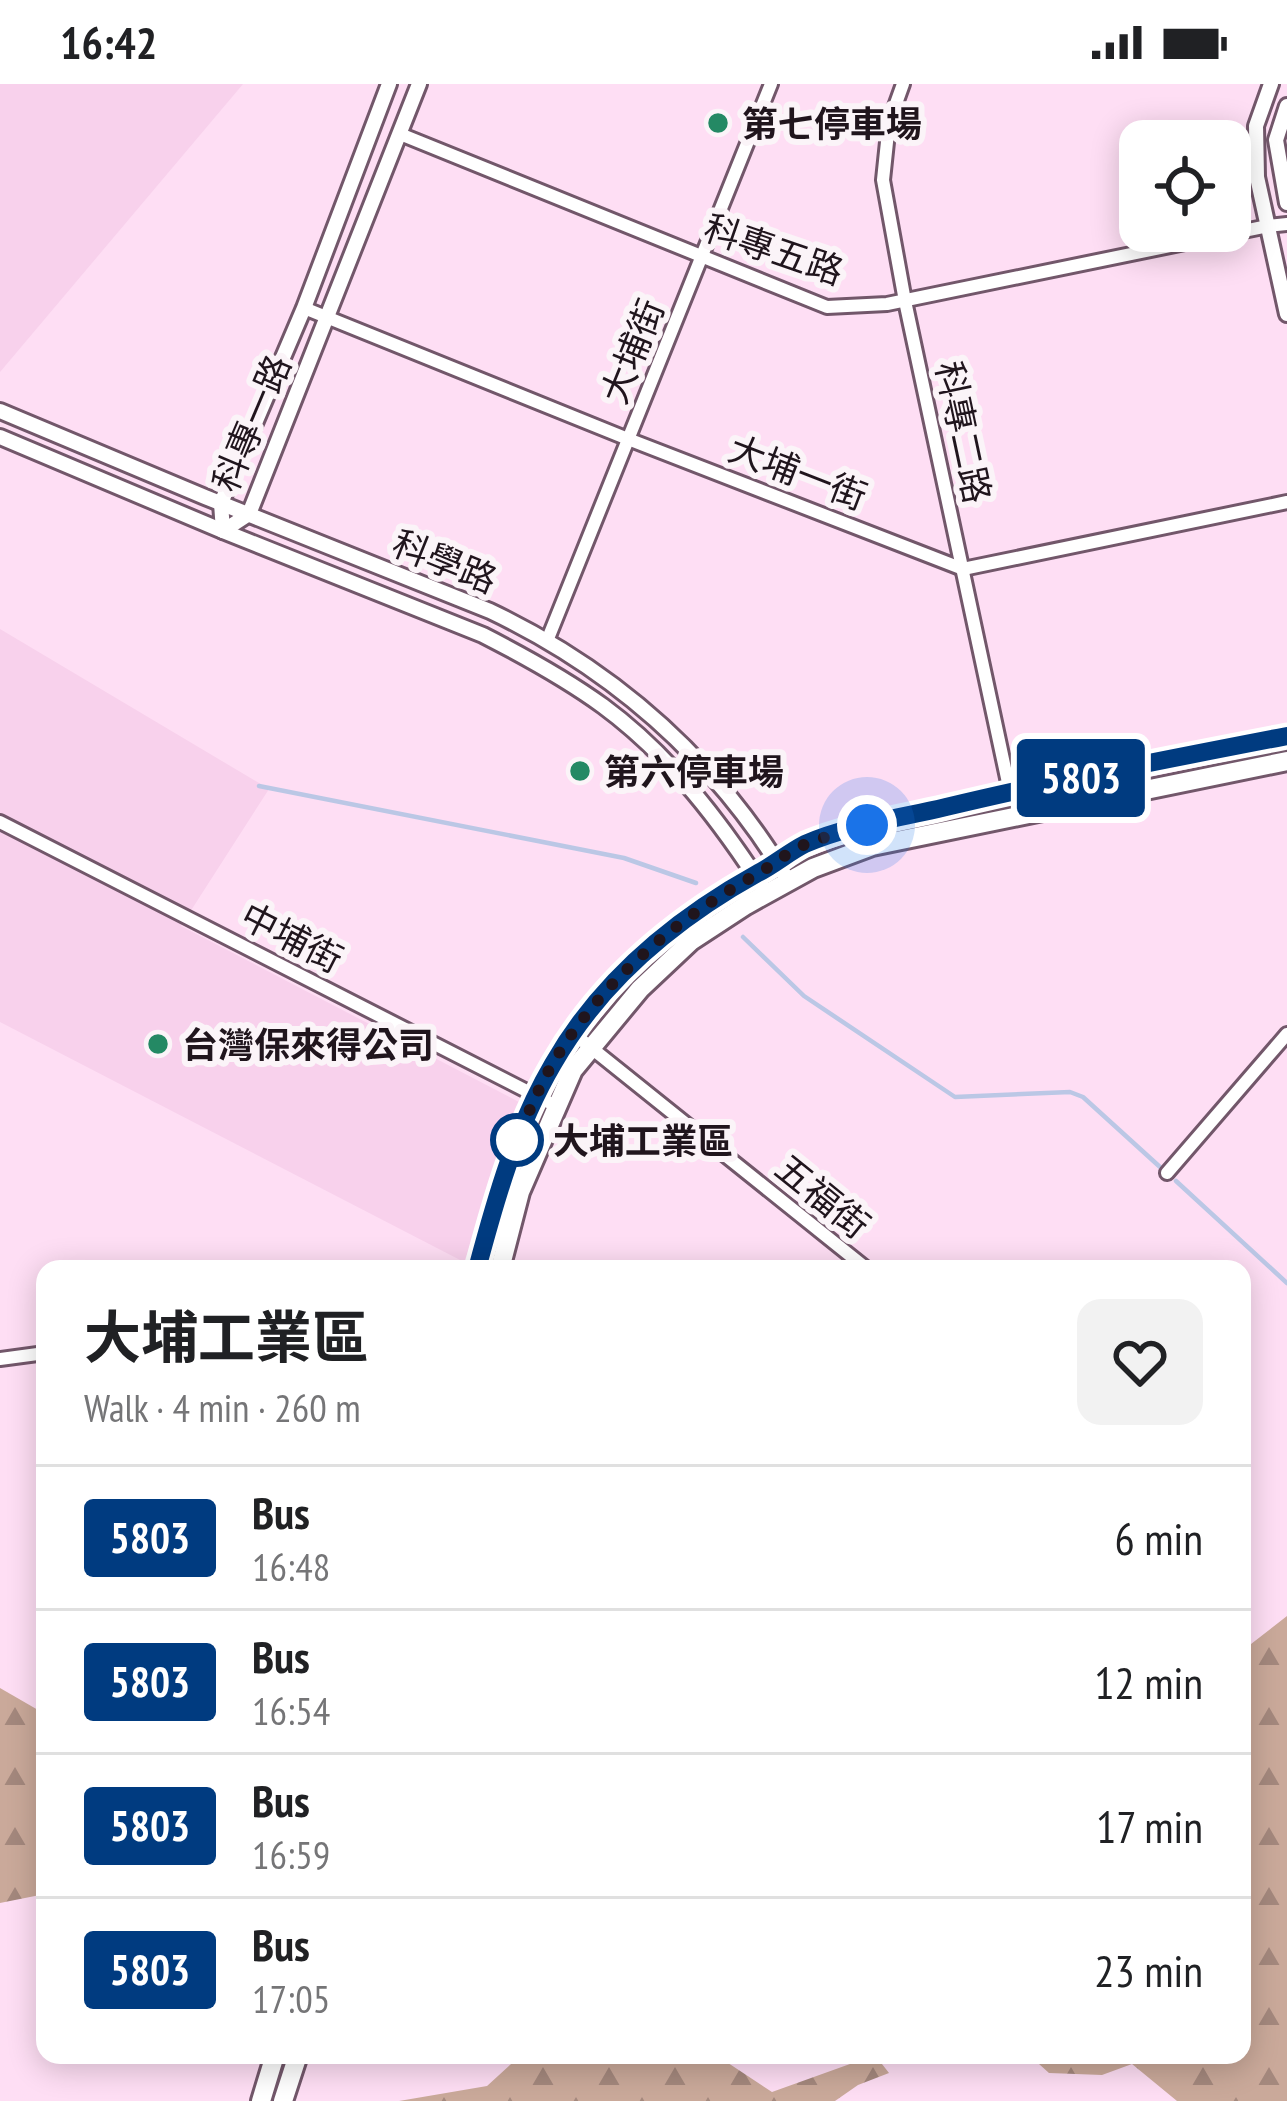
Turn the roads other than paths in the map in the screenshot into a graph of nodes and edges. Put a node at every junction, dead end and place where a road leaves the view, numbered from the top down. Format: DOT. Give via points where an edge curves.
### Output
graph roads {
  1 [pos="389,84"];
  2 [pos="419,84"];
  3 [pos="771,84"];
  4 [pos="903,84"];
  5 [pos="1271,84"];
  6 [pos="1287,106"];
  7 [pos="400,134"];
  8 [pos="1287,203"];
  9 [pos="1287,224"];
  10 [pos="1268,226"];
  11 [pos="703,257"];
  12 [pos="905,301"];
  13 [pos="304,308"];
  14 [pos="1287,314"];
  15 [pos="327,316"];
  16 [pos="0,411"];
  17 [pos="0,437"];
  18 [pos="628,439"];
  19 [pos="1287,502"];
  20 [pos="221,503"];
  21 [pos="249,514"];
  22 [pos="223,531"];
  23 [pos="964,569"];
  24 [pos="547,640"];
  25 [pos="1287,736"];
  26 [pos="1267,740"];
  27 [pos="1287,761"];
  28 [pos="1240,771"];
  29 [pos="1010,792"];
  30 [pos="0,823"];
  31 [pos="778,862"];
  32 [pos="755,875"];
  33 [pos="788,881"];
  34 [pos="767,894"];
  35 [pos="574,1034"];
  36 [pos="1287,1034"];
  37 [pos="592,1048"];
  38 [pos="536,1095"];
  39 [pos="556,1106"];
  40 [pos="1166,1174"];
  41 [pos="480,1260"];
  42 [pos="502,1260"];
  43 [pos="856,1260"];
  44 [pos="36,1354"];
  45 [pos="0,1359"];
  46 [pos="272,2064"];
  47 [pos="295,2064"];
  48 [pos="261,2101"];
  49 [pos="283,2101"];
  1 -- 13 [label="street, 科專一路"];
  2 -- 7 [label="street, 科專一路"];
  3 -- 11 [label="street, 大埔街"];
  4 -- 12 [label="street, 科專二路" via="889,123 884,180"];
  5 -- 10 [label="street" via="1256,126"];
  6 -- 8 [label="street" via="1276,140"];
  7 -- 11 [label="street, 科專五路"];
  7 -- 15 [label="street, 科專一路"];
  9 -- 10 [label="street, 科專五路"];
  10 -- 12 [label="street, 科專五路"];
  10 -- 14 [label="street"];
  11 -- 12 [label="street, 科專五路" via="827,307"];
  11 -- 18 [label="street, 大埔街"];
  12 -- 23 [label="street, 科專二路"];
  13 -- 15 [label="street, 大埔一街"];
  13 -- 20 [label="street, 科專一路"];
  15 -- 18 [label="street, 大埔一街"];
  15 -- 21 [label="street, 科專一路"];
  16 -- 20 [label="street, 科學路"];
  17 -- 22 [label="street, 科學路"];
  18 -- 23 [label="street, 大埔一街"];
  18 -- 24 [label="street, 大埔街"];
  19 -- 23 [label="street"];
  20 -- 21 [label="street, 科學路"];
  20 -- 22 [label="street, 科專一路"];
  21 -- 22 [label="street, 科專一路"];
  21 -- 24 [label="street, 科學路"];
  22 -- 32 [label="street, 科學路" via="483,634 603,706 668,762"];
  23 -- 29 [label="street, 科專二路"];
  24 -- 31 [label="street, 科學路" via="669,731"];
  25 -- 26 [label="main road"];
  26 -- 28 [label="street"];
  26 -- 29 [label="main road"];
  27 -- 28 [label="main road"];
  28 -- 33 [label="main road" via="872,846"];
  29 -- 31 [label="main road" via="867,825 803,845"];
  30 -- 38 [label="street, 中埔街"];
  31 -- 32 [label="main road"];
  31 -- 33 [label="street, 科學路"];
  32 -- 34 [label="street, 科學路"];
  32 -- 35 [label="main road" via="677,923 618,976"];
  33 -- 34 [label="main road"];
  34 -- 37 [label="main road" via="691,941"];
  35 -- 37 [label="street, 五福街"];
  35 -- 38 [label="main road"];
  36 -- 40 [label="street"];
  37 -- 39 [label="main road"];
  37 -- 43 [label="street, 五福街"];
  38 -- 39 [label="street, 中埔街"];
  38 -- 41 [label="main road" via="499,1185"];
  39 -- 42 [label="main road"];
  44 -- 45 [label="street"];
  46 -- 48 [label="main road"];
  47 -- 49 [label="main road"];
}
